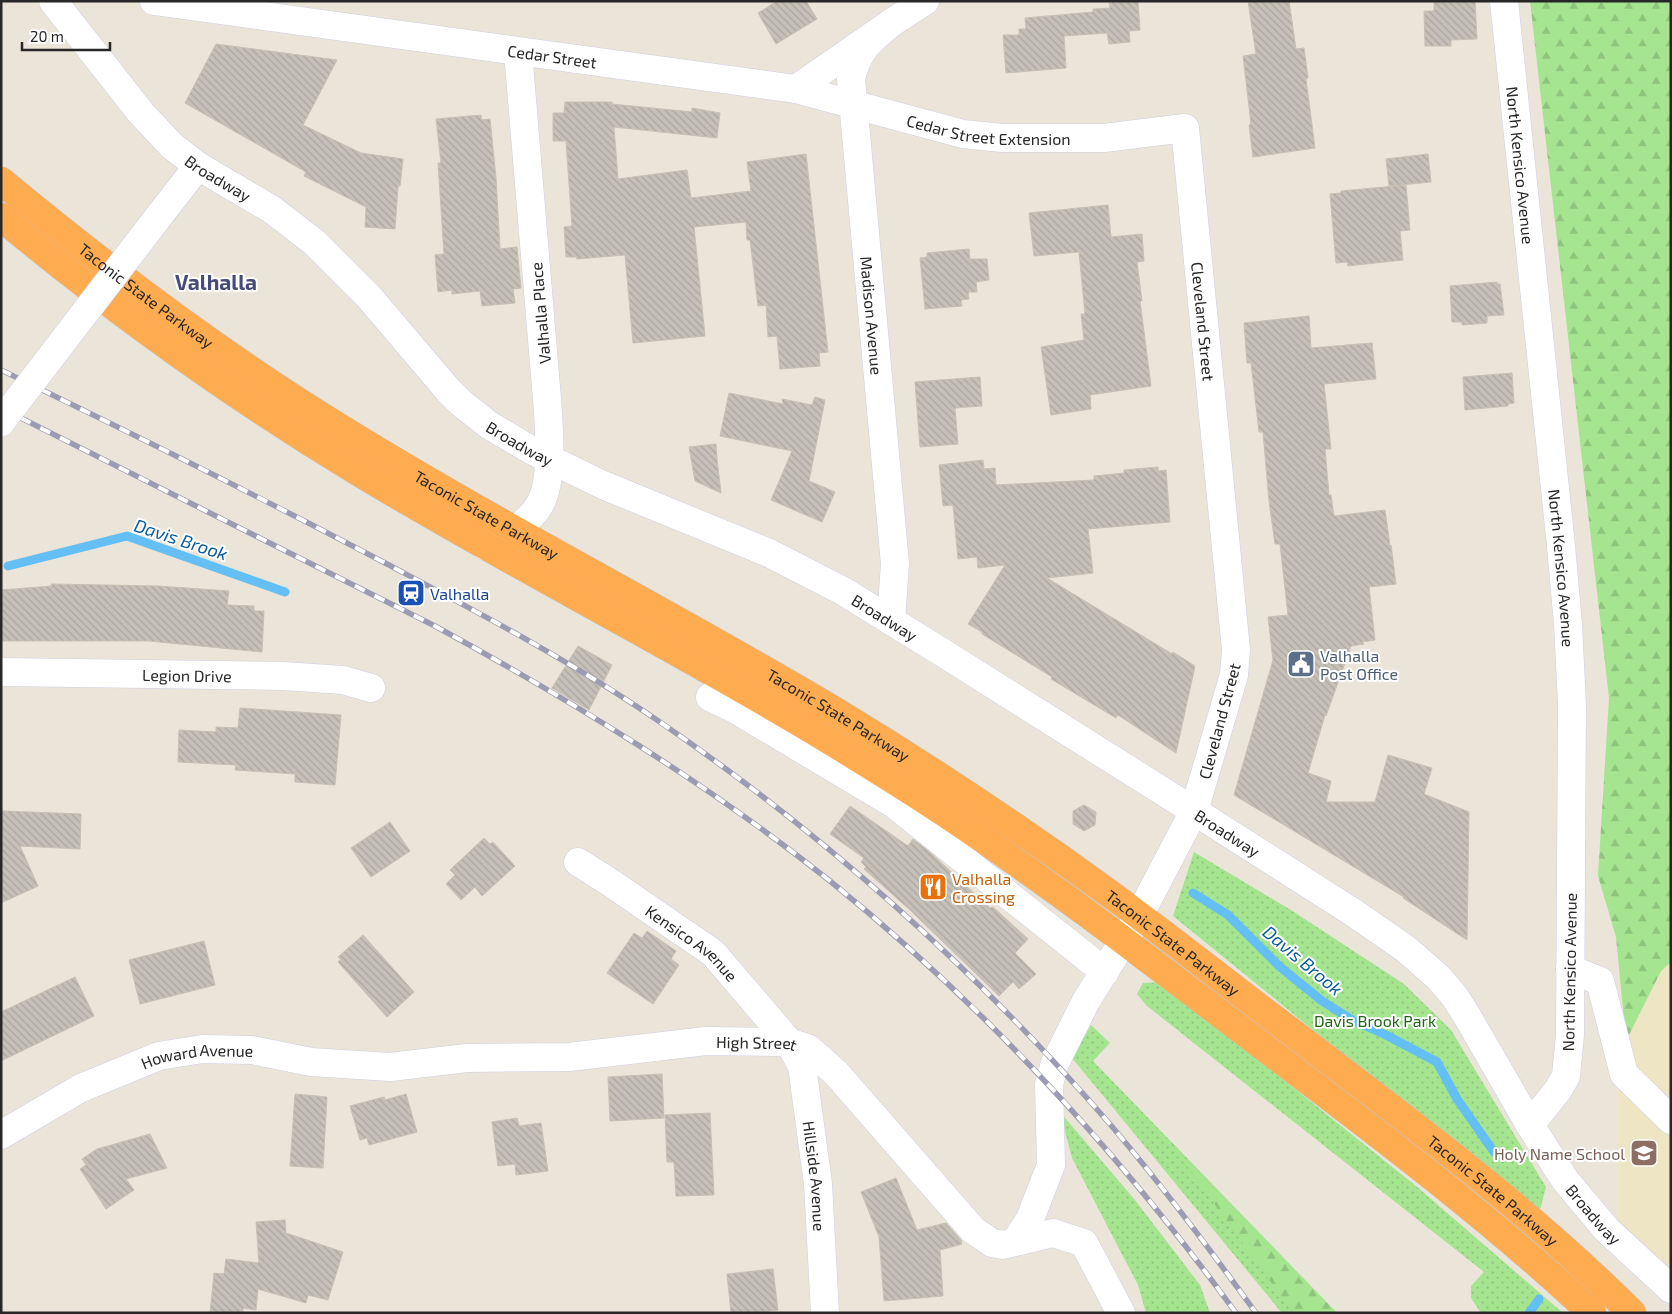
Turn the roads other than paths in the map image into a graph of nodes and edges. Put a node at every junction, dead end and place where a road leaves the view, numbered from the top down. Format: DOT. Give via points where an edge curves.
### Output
graph roads {
  1 [pos="53,1"];
  2 [pos="154,1"];
  3 [pos="925,1"];
  4 [pos="1504,1"];
  5 [pos="891,23"];
  6 [pos="518,52"];
  7 [pos="796,90"];
  8 [pos="852,104"];
  9 [pos="1185,128"];
  10 [pos="198,166"];
  11 [pos="1,181"];
  12 [pos="1,218"];
  13 [pos="1,422"];
  14 [pos="549,458"];
  15 [pos="514,530"];
  16 [pos="485,546"];
  17 [pos="891,621"];
  18 [pos="1,672"];
  19 [pos="371,688"];
  20 [pos="710,697"];
  21 [pos="1194,811"];
  22 [pos="578,862"];
  23 [pos="1139,916"];
  24 [pos="1124,941"];
  25 [pos="1570,970"];
  26 [pos="1105,972"];
  27 [pos="789,1042"];
  28 [pos="410,1065"];
  29 [pos="1671,1120"];
  30 [pos="1530,1124"];
  31 [pos="1,1135"];
  32 [pos="1016,1241"];
  33 [pos="1671,1290"];
  34 [pos="825,1313"];
  35 [pos="1121,1313"];
  36 [pos="1592,1313"];
  37 [pos="1632,1313"];
  1 -- 10 [label="street, Broadway" via="141,113 172,146"];
  2 -- 6 [label="street, Cedar Street"];
  3 -- 5 [label="street"];
  4 -- 25 [label="street, North Kensico Avenue" via="1568,624 1572,705"];
  5 -- 7 [label="street"];
  5 -- 8 [label="street, Madison Avenue" via="870,41 858,57 851,79"];
  6 -- 7 [label="street, Cedar Street"];
  6 -- 14 [label="street, Valhalla Place"];
  7 -- 8 [label="street, Cedar Street Extension"];
  8 -- 9 [label="street, Cedar Street Extension" via="963,134 1002,138 1104,138"];
  8 -- 17 [label="street, Madison Avenue" via="895,564"];
  9 -- 21 [label="street, Cleveland Street" via="1236,650 1234,675"];
  10 -- 13 [label="street, bridge"];
  10 -- 14 [label="street, Broadway" via="271,209 314,242 370,297 461,403 496,429"];
  11 -- 15 [label="highway, Taconic State Parkway" via="153,300 275,386 419,476"];
  12 -- 16 [label="highway, Taconic State Parkway" via="218,381 352,468"];
  14 -- 15 [label="street, Valhalla Place" via="546,488 540,503 533,514"];
  14 -- 17 [label="street, Broadway" via="603,485 769,553 818,577"];
  15 -- 16 [label="street, Valhalla Place"];
  15 -- 23 [label="highway, Taconic State Parkway" via="695,630 883,740 1061,858"];
  16 -- 24 [label="highway, Taconic State Parkway" via="764,702 900,784"];
  17 -- 21 [label="street, Broadway"];
  18 -- 19 [label="street, Legion Drive" via="283,676 343,680"];
  20 -- 26 [label="street" via="894,804"];
  21 -- 23 [label="street, Cleveland Street"];
  21 -- 30 [label="street, Broadway" via="1362,918 1421,962 1455,996"];
  22 -- 27 [label="street, Kensico Avenue" via="713,953"];
  23 -- 24 [label="street, Cleveland Street"];
  23 -- 37 [label="highway, Taconic State Parkway" via="1493,1189"];
  24 -- 26 [label="street, Cleveland Street"];
  24 -- 36 [label="highway, Taconic State Parkway" via="1428,1173"];
  25 -- 29 [label="street" via="1600,981 1624,1074"];
  25 -- 30 [label="street, North Kensico Avenue" via="1566,1076"];
  26 -- 32 [label="street, Cleveland Street" via="1086,1001 1055,1063 1049,1084 1051,1165 1030,1219"];
  27 -- 28 [label="street, High Street" via="706,1042 569,1057 467,1058"];
  27 -- 32 [label="street, High Street" via="809,1049 836,1073 973,1230 992,1243 1003,1245"];
  27 -- 34 [label="street, Hillside Avenue" via="802,1066 813,1145"];
  28 -- 31 [label="street, Howard Avenue" via="390,1067 311,1062 252,1050 202,1049 159,1056 81,1088"];
  30 -- 33 [label="street, Broadway" via="1587,1208"];
  32 -- 35 [label="street, High Street" via="1053,1233 1084,1243"];
}
